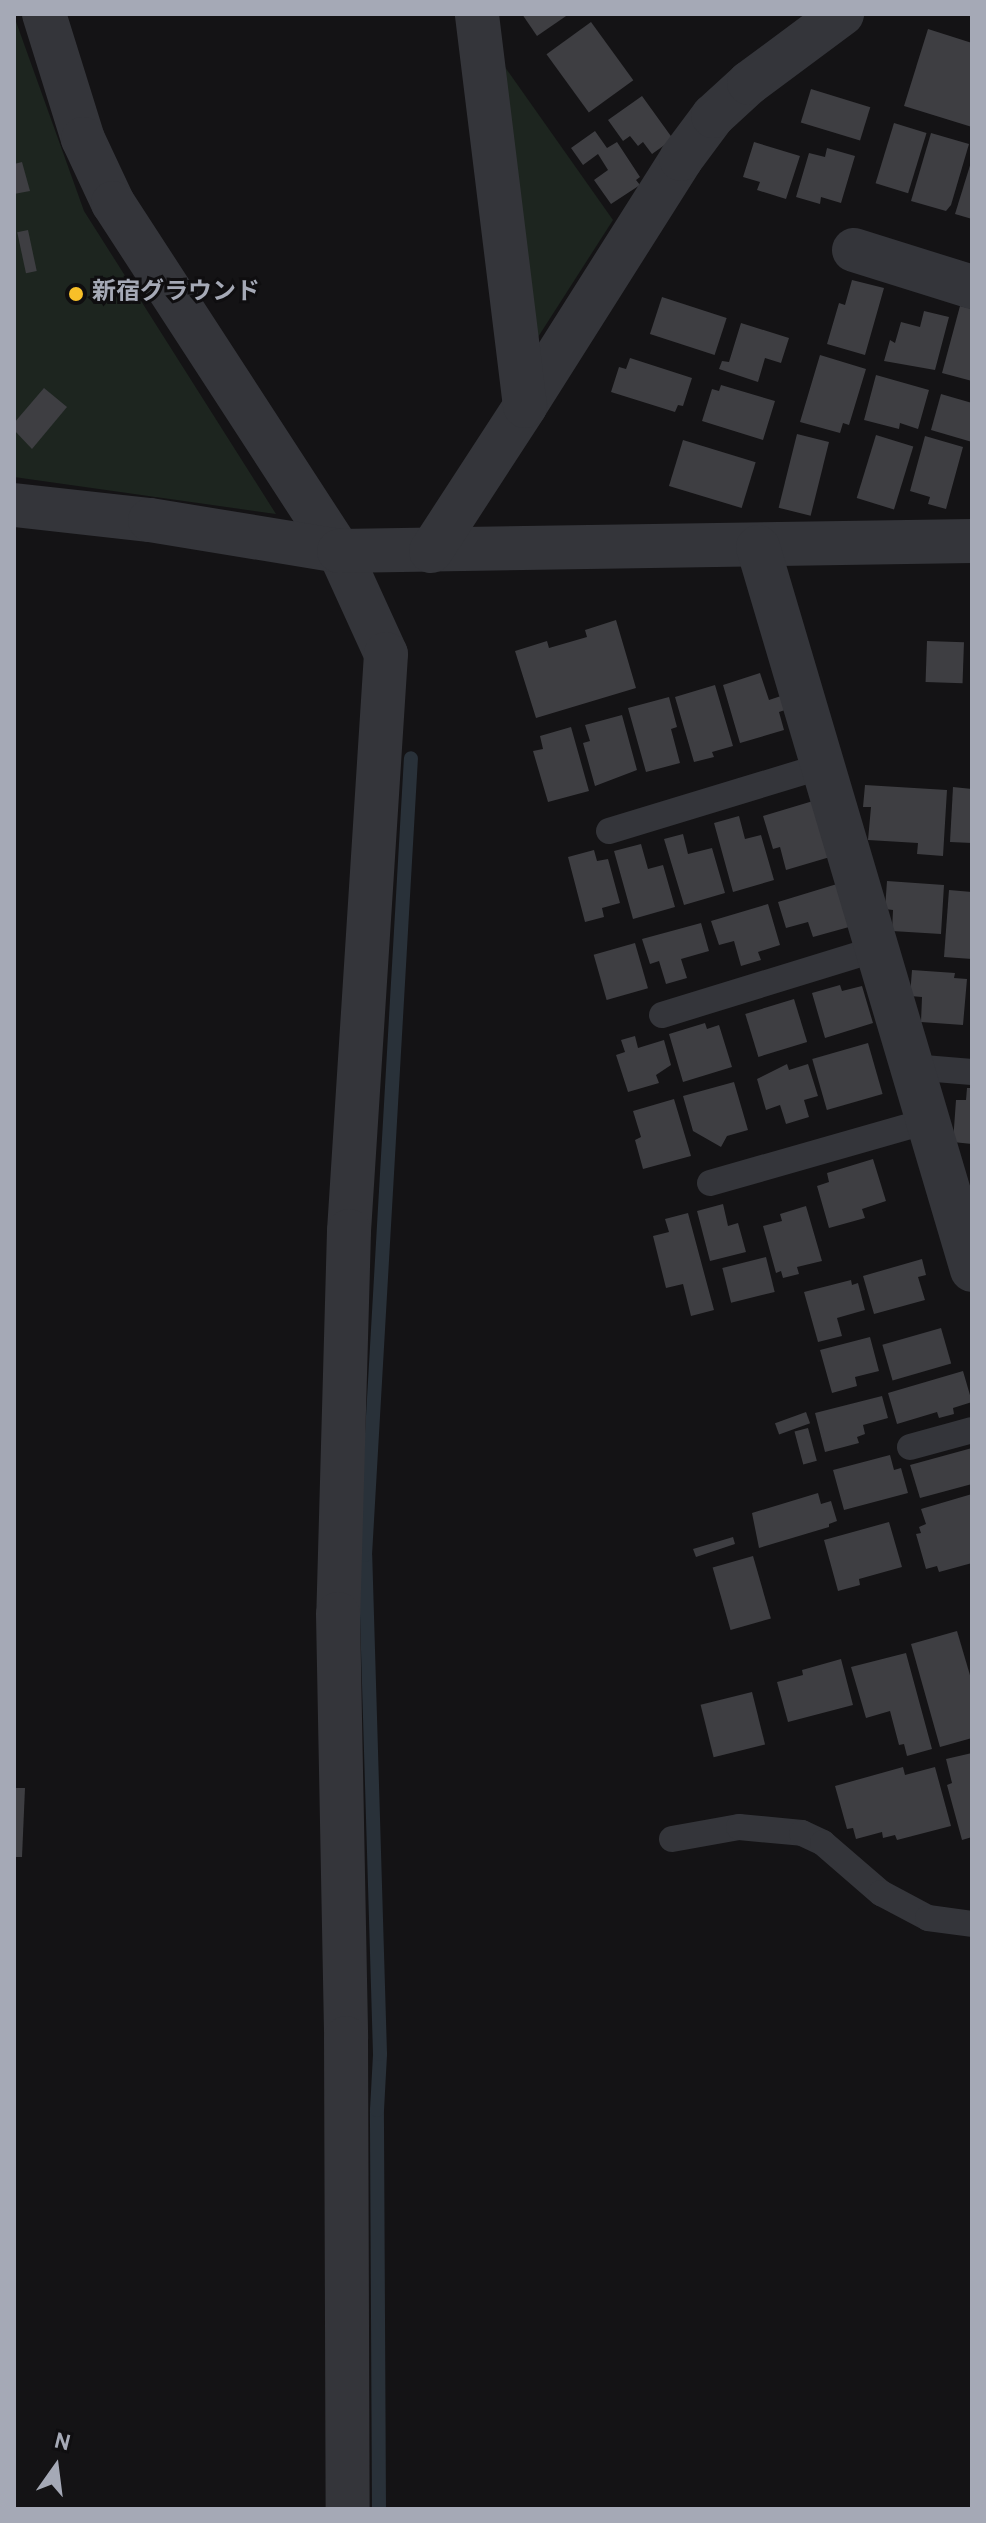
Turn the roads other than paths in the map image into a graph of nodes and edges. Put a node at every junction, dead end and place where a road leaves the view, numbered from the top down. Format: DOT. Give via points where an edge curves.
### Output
graph roads {
  1 [pos="44,14"];
  2 [pos="477,14"];
  3 [pos="842,14"];
  4 [pos="854,250"];
  5 [pos="972,287"];
  6 [pos="525,406"];
  7 [pos="14,505"];
  8 [pos="972,541"];
  9 [pos="758,547"];
  10 [pos="339,551"];
  11 [pos="431,551"];
  12 [pos="823,766"];
  13 [pos="609,831"];
  14 [pos="877,949"];
  15 [pos="662,1015"];
  16 [pos="912,1067"];
  17 [pos="972,1072"];
  18 [pos="928,1121"];
  19 [pos="710,1183"];
  20 [pos="972,1270"];
  21 [pos="972,1430"];
  22 [pos="910,1447"];
  23 [pos="672,1839"];
  24 [pos="972,1924"];
  25 [pos="348,2509"];
  1 -- 10 [label="street" via="83,139 113,203"];
  2 -- 6 [label="street"];
  3 -- 6 [label="street" via="713,116"];
  4 -- 5 [label="street"];
  6 -- 11 [label="street"];
  7 -- 10 [label="street" via="150,520"];
  8 -- 9 [label="street"];
  9 -- 11 [label="street"];
  9 -- 12 [label="street"];
  10 -- 11 [label="street"];
  10 -- 25 [label="street" via="386,654 349,1231 338,1614"];
  12 -- 13 [label="lane"];
  12 -- 14 [label="street"];
  14 -- 15 [label="lane"];
  14 -- 16 [label="street"];
  16 -- 17 [label="lane"];
  16 -- 18 [label="street"];
  18 -- 19 [label="lane"];
  18 -- 20 [label="street"];
  21 -- 22 [label="lane"];
  23 -- 24 [label="lane" via="739,1827 802,1833 823,1843 881,1893 928,1918"];
}
